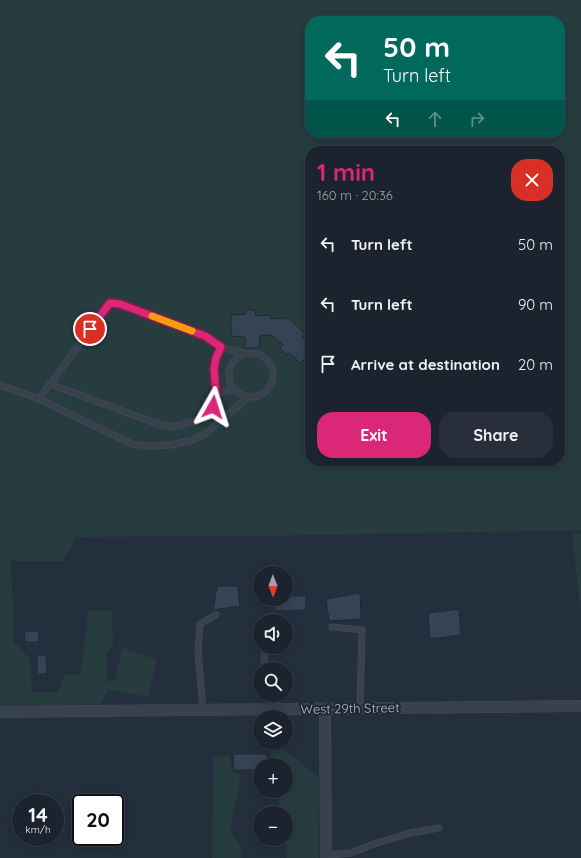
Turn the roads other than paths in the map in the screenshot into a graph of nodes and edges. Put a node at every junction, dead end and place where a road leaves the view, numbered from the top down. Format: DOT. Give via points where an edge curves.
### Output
graph roads {
  1 [pos="221,347"];
  2 [pos="244,353"];
  3 [pos="50,384"];
  4 [pos="0,385"];
  5 [pos="234,390"];
  6 [pos="216,392"];
  7 [pos="248,397"];
  8 [pos="39,399"];
  9 [pos="216,615"];
  10 [pos="332,627"];
  11 [pos="276,702"];
  12 [pos="581,706"];
  13 [pos="360,708"];
  14 [pos="278,709"];
  15 [pos="325,709"];
  16 [pos="203,710"];
  17 [pos="0,712"];
  18 [pos="439,828"];
  19 [pos="326,857"];
  1 -- 2 [label="lane"];
  1 -- 3 [label="lane" via="205,336 120,304 110,303"];
  1 -- 6 [label="lane" via="214,369"];
  2 -- 5 [label="lane" via="232,361 229,368 228,376"];
  2 -- 7 [label="lane" via="252,352 265,357 273,369 271,384 267,390 255,397"];
  3 -- 6 [label="lane" via="170,427 196,421 206,415 213,407"];
  3 -- 8 [label="lane"];
  4 -- 8 [label="lane"];
  5 -- 6 [label="lane"];
  5 -- 7 [label="lane"];
  7 -- 8 [label="lane" via="207,433 190,441 150,446 132,444"];
  9 -- 16 [label="lane" via="200,624 198,651"];
  10 -- 13 [label="lane" via="362,630"];
  11 -- 14 [label="lane"];
  12 -- 13 [label="street, West 29th Street"];
  13 -- 15 [label="street, West 29th Street"];
  14 -- 15 [label="street, West 29th Street"];
  14 -- 16 [label="street, West 29th Street"];
  15 -- 19 [label="street"];
  16 -- 17 [label="street, West 29th Street"];
  18 -- 19 [label="lane" via="410,833 351,854"];
}
